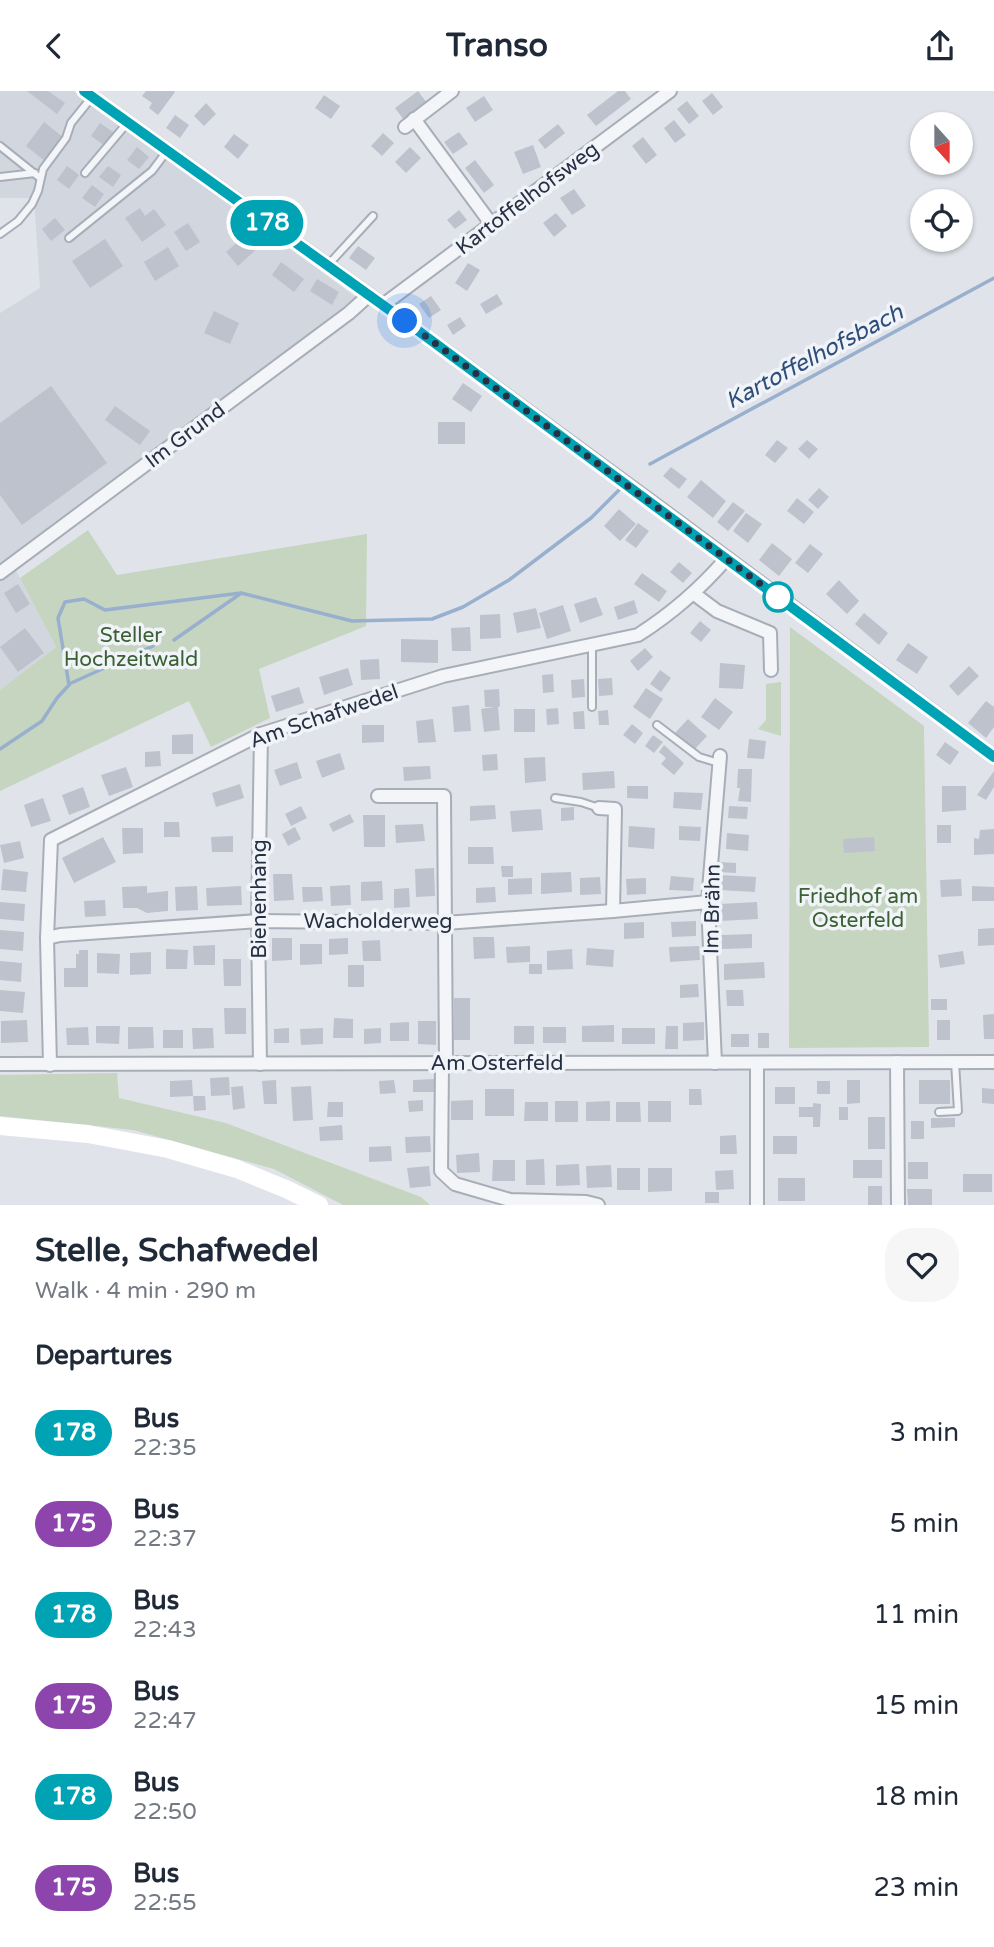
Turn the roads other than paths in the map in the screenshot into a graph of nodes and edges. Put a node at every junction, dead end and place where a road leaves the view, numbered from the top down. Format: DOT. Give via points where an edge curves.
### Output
graph roads {
  1 [pos="452,91"];
  2 [pos="670,91"];
  3 [pos="88,94"];
  4 [pos="128,123"];
  5 [pos="0,146"];
  6 [pos="167,151"];
  7 [pos="85,173"];
  8 [pos="37,175"];
  9 [pos="0,177"];
  10 [pos="373,216"];
  11 [pos="492,225"];
  12 [pos="0,234"];
  13 [pos="69,238"];
  14 [pos="327,266"];
  15 [pos="369,295"];
  16 [pos="383,305"];
  17 [pos="726,559"];
  18 [pos="0,573"];
  19 [pos="694,593"];
  20 [pos="592,644"];
  21 [pos="771,670"];
  22 [pos="592,707"];
  23 [pos="657,725"];
  24 [pos="261,734"];
  25 [pos="994,757"];
  26 [pos="719,759"];
  27 [pos="378,796"];
  28 [pos="555,798"];
  29 [pos="598,808"];
  30 [pos="708,902"];
  31 [pos="613,911"];
  32 [pos="258,921"];
  33 [pos="445,923"];
  34 [pos="47,938"];
  35 [pos="897,1062"];
  36 [pos="955,1062"];
  37 [pos="994,1062"];
  38 [pos="715,1063"];
  39 [pos="757,1063"];
  40 [pos="0,1064"];
  41 [pos="260,1064"];
  42 [pos="444,1064"];
  43 [pos="50,1065"];
  44 [pos="939,1112"];
  45 [pos="0,1126"];
  46 [pos="319,1205"];
  47 [pos="598,1205"];
  48 [pos="757,1205"];
  49 [pos="898,1205"];
  1 -- 11 [label="street" via="409,123"];
  2 -- 11 [label="street, Kartoffelhofsweg"];
  3 -- 4 [label="street"];
  3 -- 8 [label="lane" via="66,138"];
  4 -- 6 [label="street"];
  4 -- 7 [label="lane"];
  5 -- 8 [label="lane"];
  6 -- 13 [label="lane" via="152,171"];
  6 -- 14 [label="street"];
  8 -- 9 [label="lane"];
  8 -- 12 [label="lane" via="38,191 32,204 18,222"];
  10 -- 14 [label="lane"];
  11 -- 16 [label="street, Kartoffelhofsweg"];
  14 -- 15 [label="street"];
  15 -- 16 [label="street"];
  15 -- 18 [label="street, Im Grund"];
  16 -- 17 [label="street"];
  17 -- 19 [label="street, Am Schafwedel"];
  17 -- 25 [label="street"];
  19 -- 20 [label="street, Am Schafwedel" via="638,635"];
  19 -- 21 [label="street" via="717,611 770,633"];
  20 -- 22 [label="lane"];
  20 -- 24 [label="street, Am Schafwedel" via="443,675"];
  23 -- 26 [label="lane" via="699,757"];
  24 -- 32 [label="street, Bienenhang"];
  24 -- 34 [label="street, Am Schafwedel" via="51,840"];
  26 -- 30 [label="street, Im Brähn"];
  27 -- 33 [label="street" via="444,796"];
  28 -- 29 [label="lane"];
  29 -- 31 [label="street" via="615,809"];
  30 -- 31 [label="street, Wacholderweg"];
  30 -- 38 [label="street, Im Brähn"];
  31 -- 33 [label="street, Wacholderweg"];
  32 -- 33 [label="street, Wacholderweg"];
  32 -- 34 [label="street, Wacholderweg"];
  32 -- 41 [label="street, Bienenhang"];
  33 -- 42 [label="street"];
  34 -- 43 [label="street, Am Schafwedel"];
  35 -- 36 [label="street, Am Osterfeld"];
  35 -- 39 [label="street, Am Osterfeld"];
  35 -- 49 [label="street"];
  36 -- 37 [label="street, Am Osterfeld"];
  36 -- 44 [label="lane" via="958,1111"];
  38 -- 39 [label="street, Am Osterfeld"];
  38 -- 42 [label="street, Am Osterfeld"];
  39 -- 48 [label="street"];
  40 -- 43 [label="street, Am Osterfeld"];
  41 -- 42 [label="street, Am Osterfeld"];
  41 -- 43 [label="street, Am Osterfeld"];
  42 -- 47 [label="street" via="441,1171 455,1184 510,1200"];
  45 -- 46 [label="main road" via="88,1134 167,1149 237,1169"];
}
